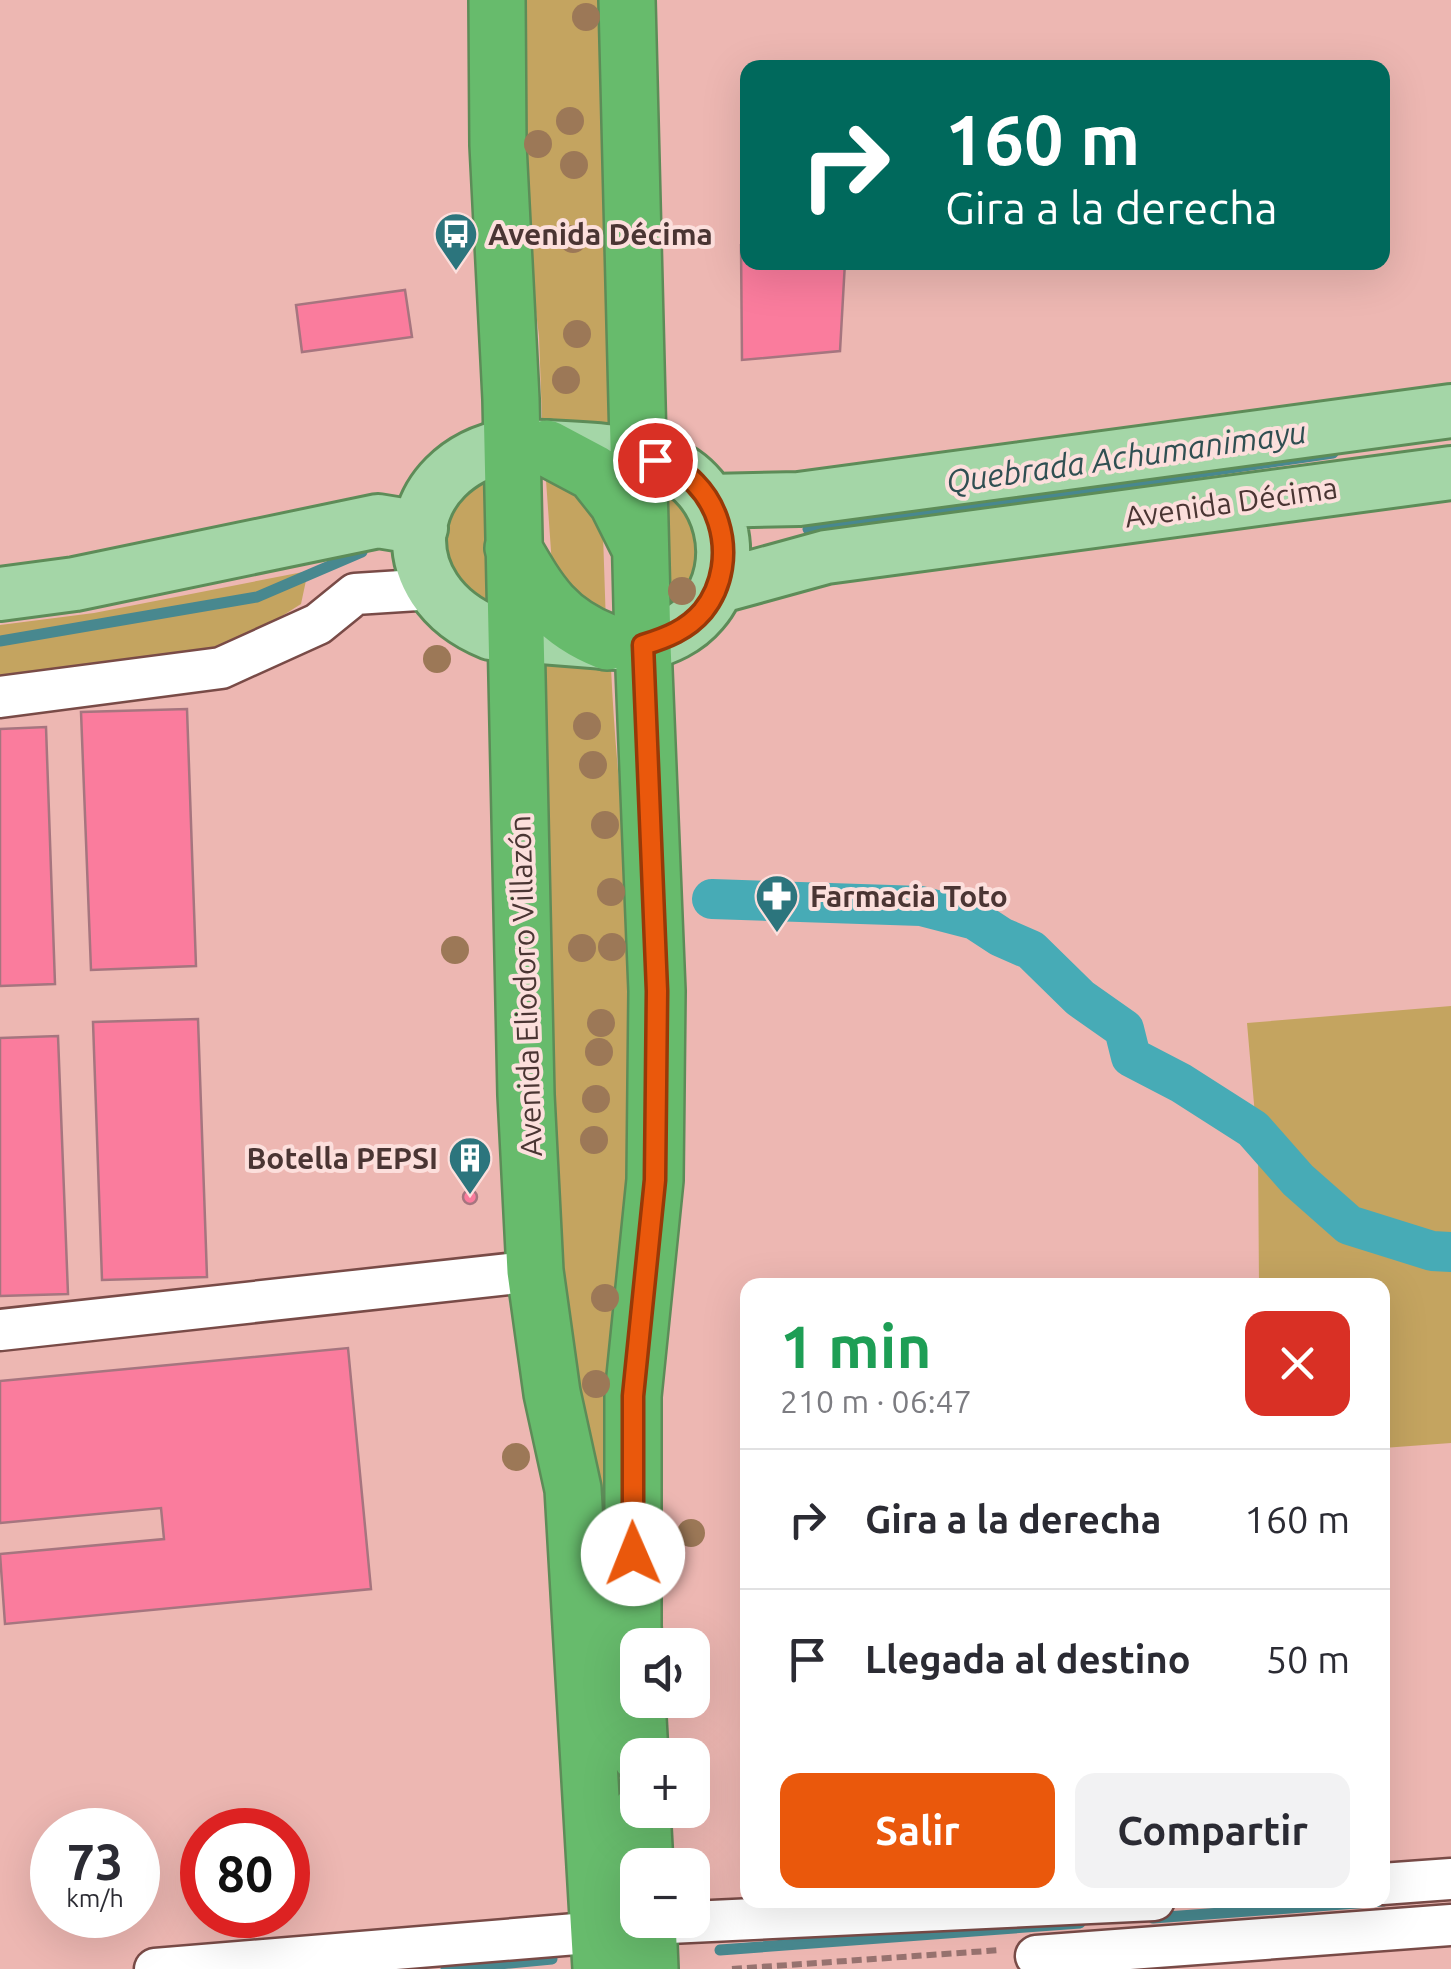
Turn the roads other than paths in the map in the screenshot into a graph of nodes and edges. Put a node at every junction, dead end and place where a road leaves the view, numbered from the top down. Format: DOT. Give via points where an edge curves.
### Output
graph roads {
  1 [pos="497,0"];
  2 [pos="627,0"];
  3 [pos="1451,411"];
  4 [pos="529,447"];
  5 [pos="638,456"];
  6 [pos="1451,472"];
  7 [pos="710,502"];
  8 [pos="420,528"];
  9 [pos="513,548"];
  10 [pos="640,548"];
  11 [pos="717,587"];
  12 [pos="434,589"];
  13 [pos="0,594"];
  14 [pos="515,636"];
  15 [pos="625,644"];
  16 [pos="0,696"];
  17 [pos="535,1271"];
  18 [pos="0,1330"];
  19 [pos="639,1738"];
  20 [pos="1451,1879"];
  21 [pos="1390,1883"];
  22 [pos="1056,1908"];
  23 [pos="1451,1925"];
  24 [pos="629,1943"];
  25 [pos="1036,1956"];
  26 [pos="155,1969"];
  1 -- 4 [label="highway, Avenida Eliodoro Villazón" via="498,145"];
  2 -- 5 [label="highway"];
  3 -- 7 [label="main road, Avenida Décima" via="799,499"];
  4 -- 5 [label="main road"];
  4 -- 8 [label="main road" via="482,451 456,465 436,486"];
  4 -- 9 [label="highway, Avenida Eliodoro Villazón"];
  4 -- 10 [label="highway" via="594,473"];
  5 -- 7 [label="main road" via="679,471"];
  5 -- 10 [label="highway"];
  6 -- 11 [label="main road, Avenida Décima" via="826,557"];
  7 -- 11 [label="main road" via="722,529"];
  8 -- 12 [label="main road" via="423,567"];
  8 -- 13 [label="main road" via="378,521"];
  9 -- 14 [label="highway, Avenida Eliodoro Villazón"];
  9 -- 15 [label="highway" via="535,587 579,631"];
  10 -- 15 [label="highway"];
  11 -- 15 [label="main road" via="688,626 666,638"];
  12 -- 14 [label="main road" via="468,624"];
  12 -- 16 [label="street" via="356,594 318,624 222,668"];
  14 -- 15 [label="main road"];
  14 -- 17 [label="highway, Avenida Eliodoro Villazón"];
  15 -- 19 [label="highway" via="657,1010 655,1180 633,1396"];
  17 -- 18 [label="street"];
  17 -- 24 [label="highway, Avenida Eliodoro Villazón" via="574,1489"];
  20 -- 21 [label="street"];
  22 -- 24 [label="street"];
  23 -- 25 [label="street"];
  24 -- 26 [label="street"];
}
